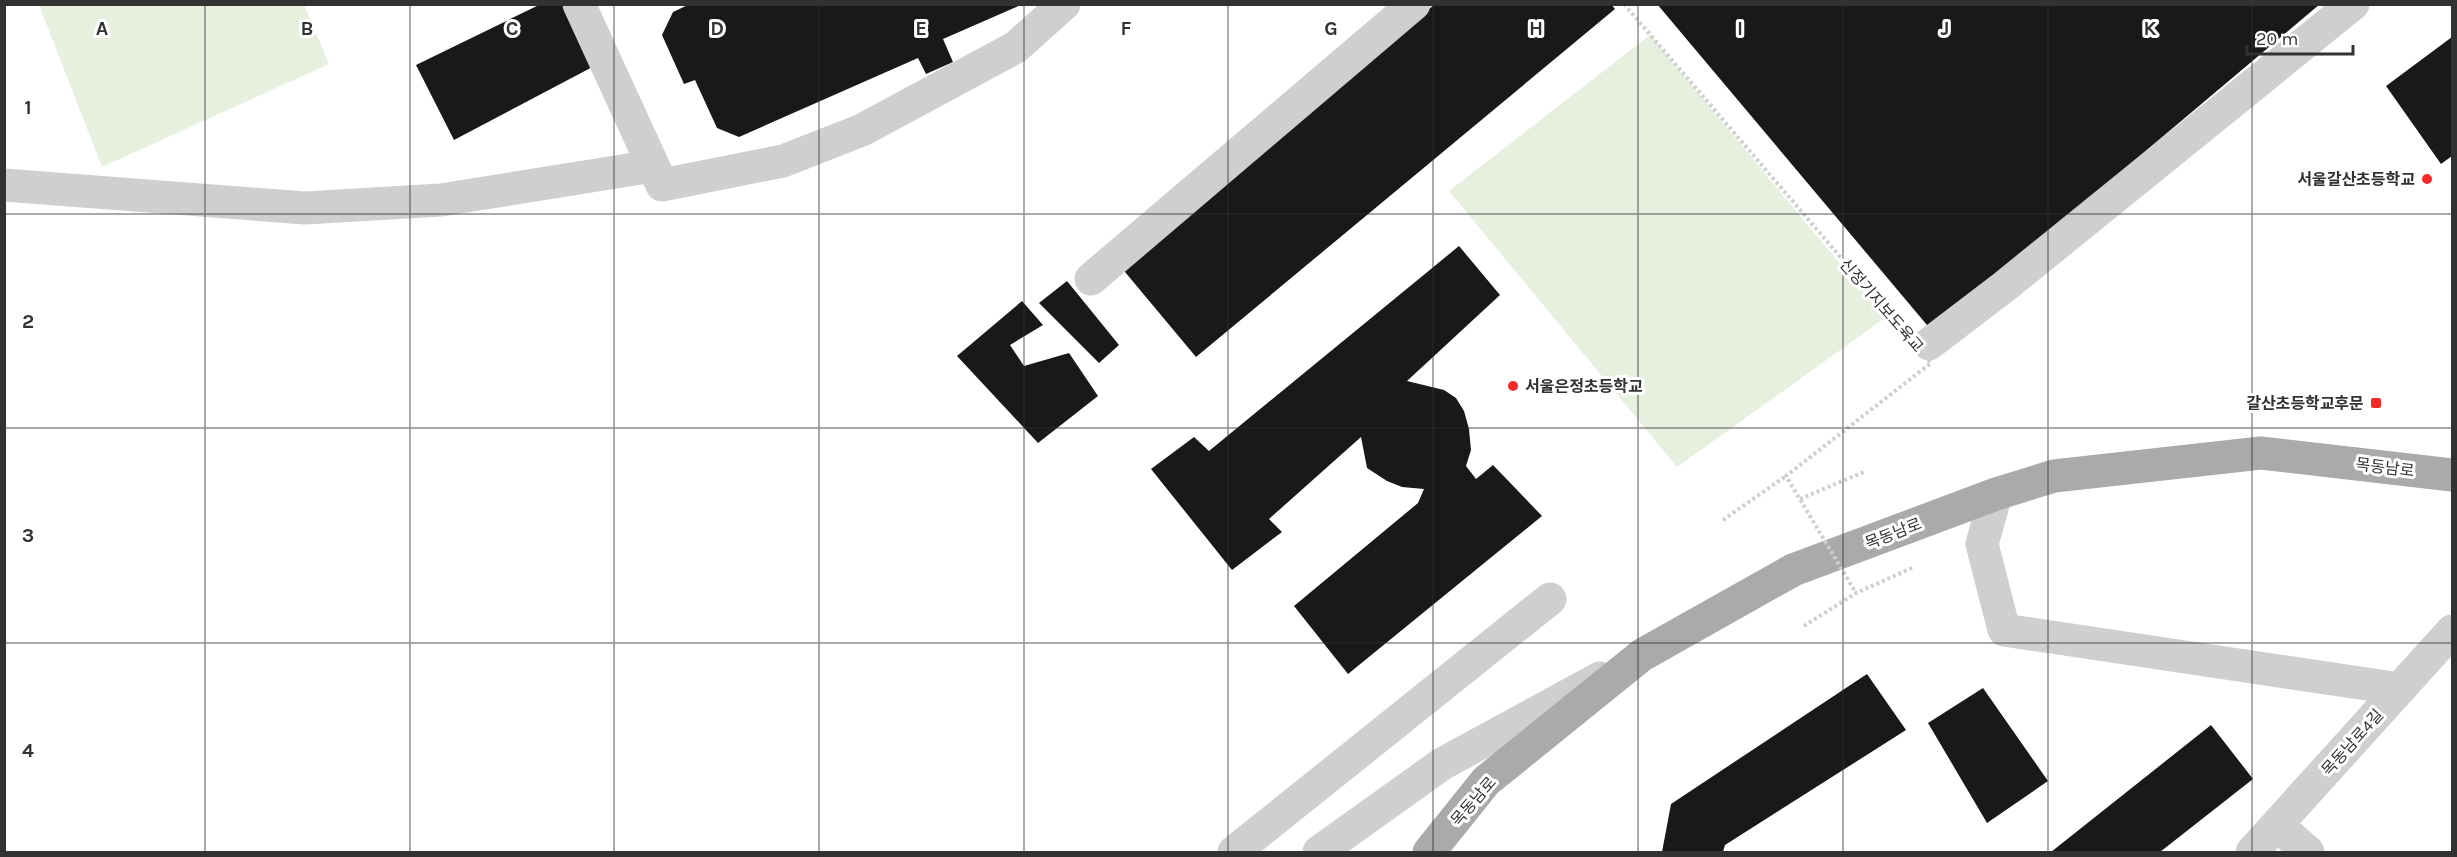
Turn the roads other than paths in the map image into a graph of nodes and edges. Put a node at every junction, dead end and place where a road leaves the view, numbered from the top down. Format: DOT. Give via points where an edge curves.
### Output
graph roads {
  1 [pos="579,4"];
  2 [pos="1064,4"];
  3 [pos="1414,4"];
  4 [pos="2353,4"];
  5 [pos="653,166"];
  6 [pos="4,185"];
  7 [pos="1091,279"];
  8 [pos="1929,344"];
  9 [pos="2452,475"];
  10 [pos="1996,494"];
  11 [pos="1550,599"];
  12 [pos="2452,631"];
  13 [pos="1642,655"];
  14 [pos="2400,689"];
  15 [pos="2277,825"];
  16 [pos="1234,852"];
  17 [pos="1319,852"];
  18 [pos="1429,852"];
  19 [pos="2252,852"];
  20 [pos="2308,852"];
  1 -- 5 [label="street"];
  2 -- 5 [label="street" via="1016,47 862,130 783,161 662,185"];
  3 -- 7 [label="street"];
  4 -- 8 [label="street"];
  5 -- 6 [label="street" via="441,200 304,208"];
  9 -- 10 [label="main road, 목동남로" via="2261,453 2054,476"];
  10 -- 13 [label="main road, 목동남로" via="1793,570"];
  10 -- 14 [label="street" via="1982,544 2004,630"];
  11 -- 16 [label="street"];
  12 -- 14 [label="street, 목동남로4길"];
  13 -- 17 [label="street" via="1442,764"];
  13 -- 18 [label="main road, 목동남로" via="1486,782"];
  14 -- 15 [label="street, 목동남로4길"];
  15 -- 19 [label="street, 목동남로4길"];
  15 -- 20 [label="street"];
}
